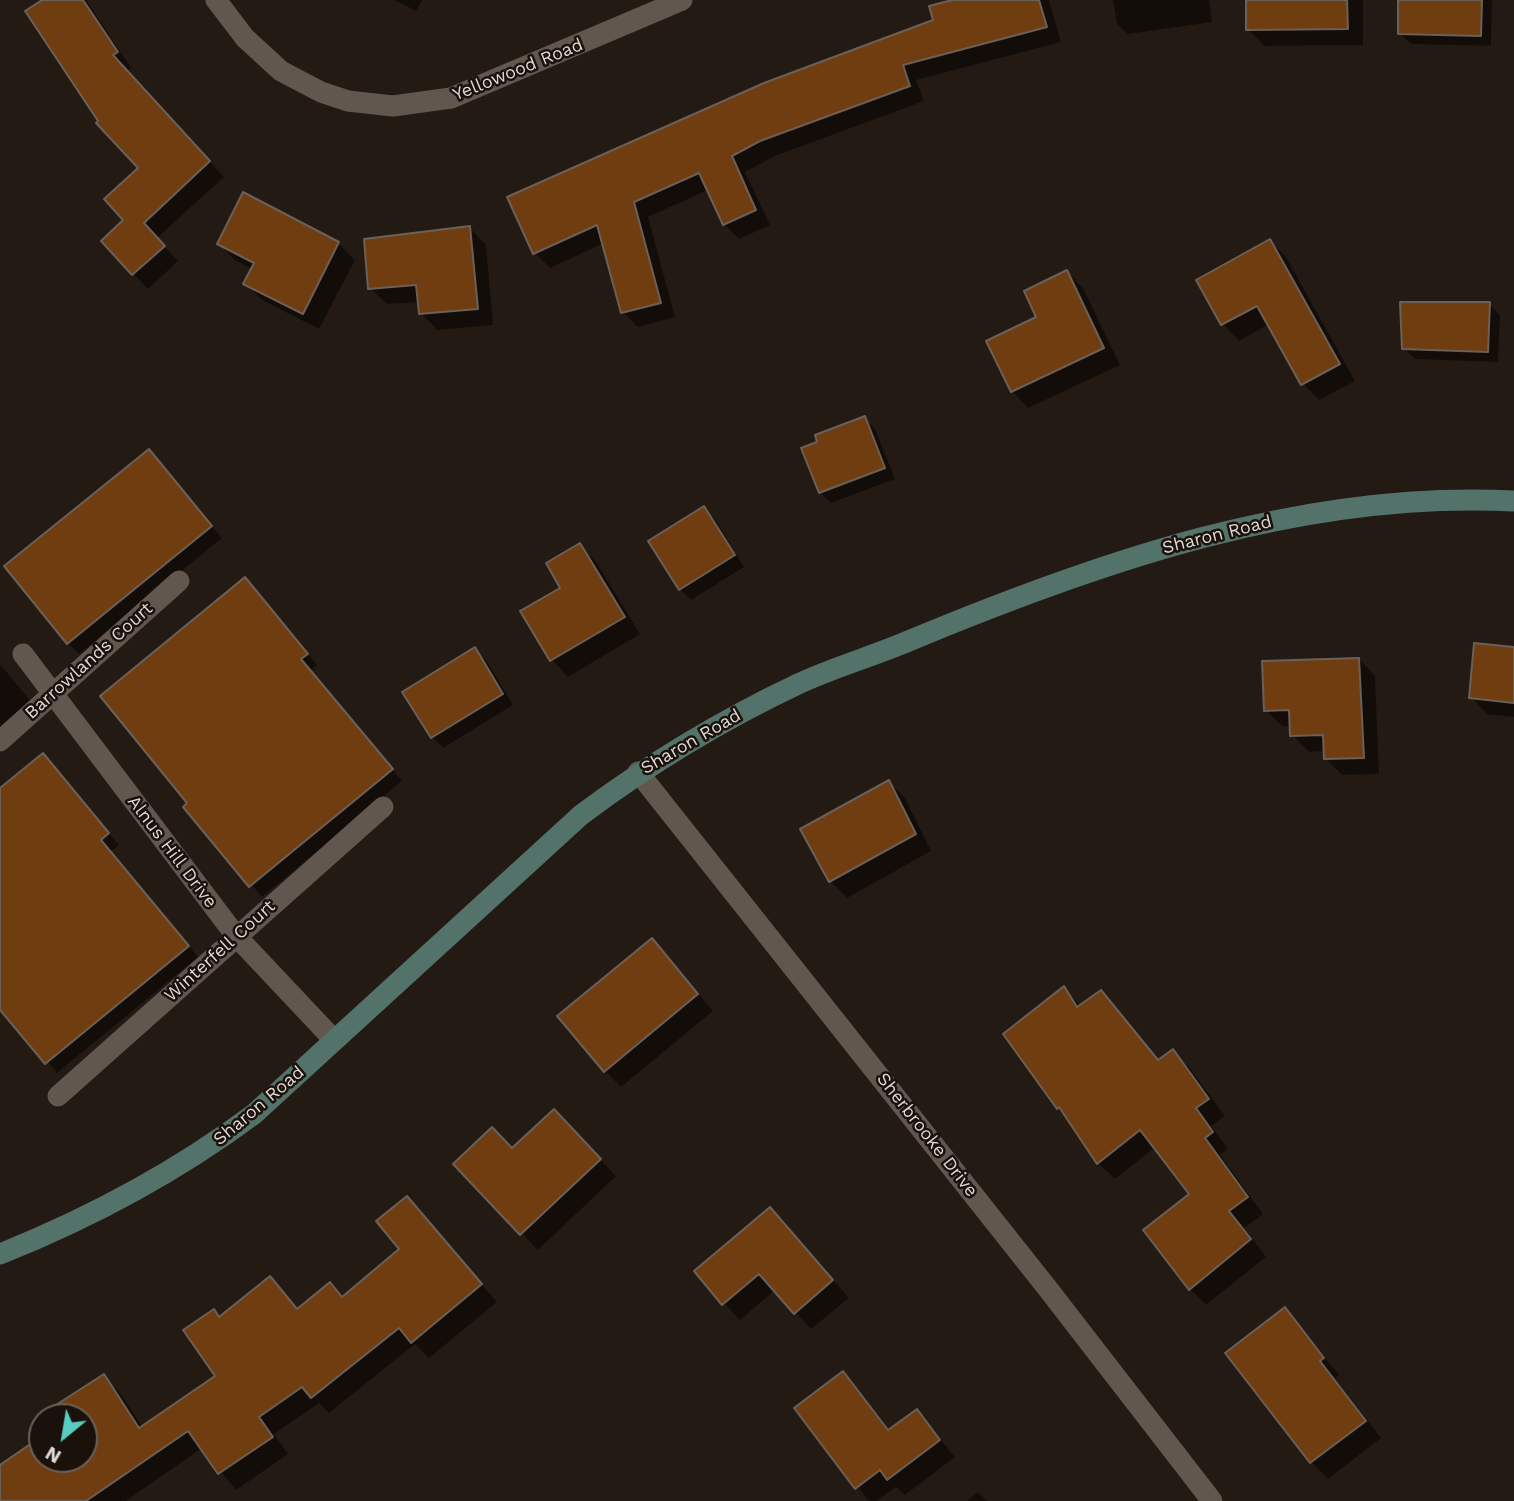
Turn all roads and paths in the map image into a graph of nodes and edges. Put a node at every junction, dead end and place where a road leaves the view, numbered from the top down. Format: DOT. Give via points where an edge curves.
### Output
graph roads {
  1 [pos="216,0"];
  2 [pos="682,0"];
  3 [pos="1514,501"];
  4 [pos="179,581"];
  5 [pos="23,654"];
  6 [pos="51,694"];
  7 [pos="0,741"];
  8 [pos="638,772"];
  9 [pos="383,807"];
  10 [pos="236,936"];
  11 [pos="334,1040"];
  12 [pos="58,1096"];
  13 [pos="0,1254"];
  14 [pos="1212,1501"];
  1 -- 2 [label="street, Yellowood Road" via="245,38 281,71 339,98 393,106 451,98"];
  3 -- 8 [label="main road, Sharon Road" via="1425,501 1349,509 1263,523 1149,552 800,683 718,724"];
  4 -- 6 [label="street, Barrowlands Court"];
  5 -- 6 [label="street, Alnus Hill Drive"];
  6 -- 7 [label="street, Barrowlands Court"];
  6 -- 10 [label="street, Alnus Hill Drive"];
  8 -- 11 [label="main road, Sharon Road" via="570,824"];
  8 -- 14 [label="street, Sherbrooke Drive"];
  9 -- 10 [label="street, Winterfell Court"];
  10 -- 11 [label="street, Alnus Hill Drive"];
  10 -- 12 [label="street, Winterfell Court"];
  11 -- 13 [label="main road, Sharon Road" via="254,1114 209,1148 106,1207"];
}
